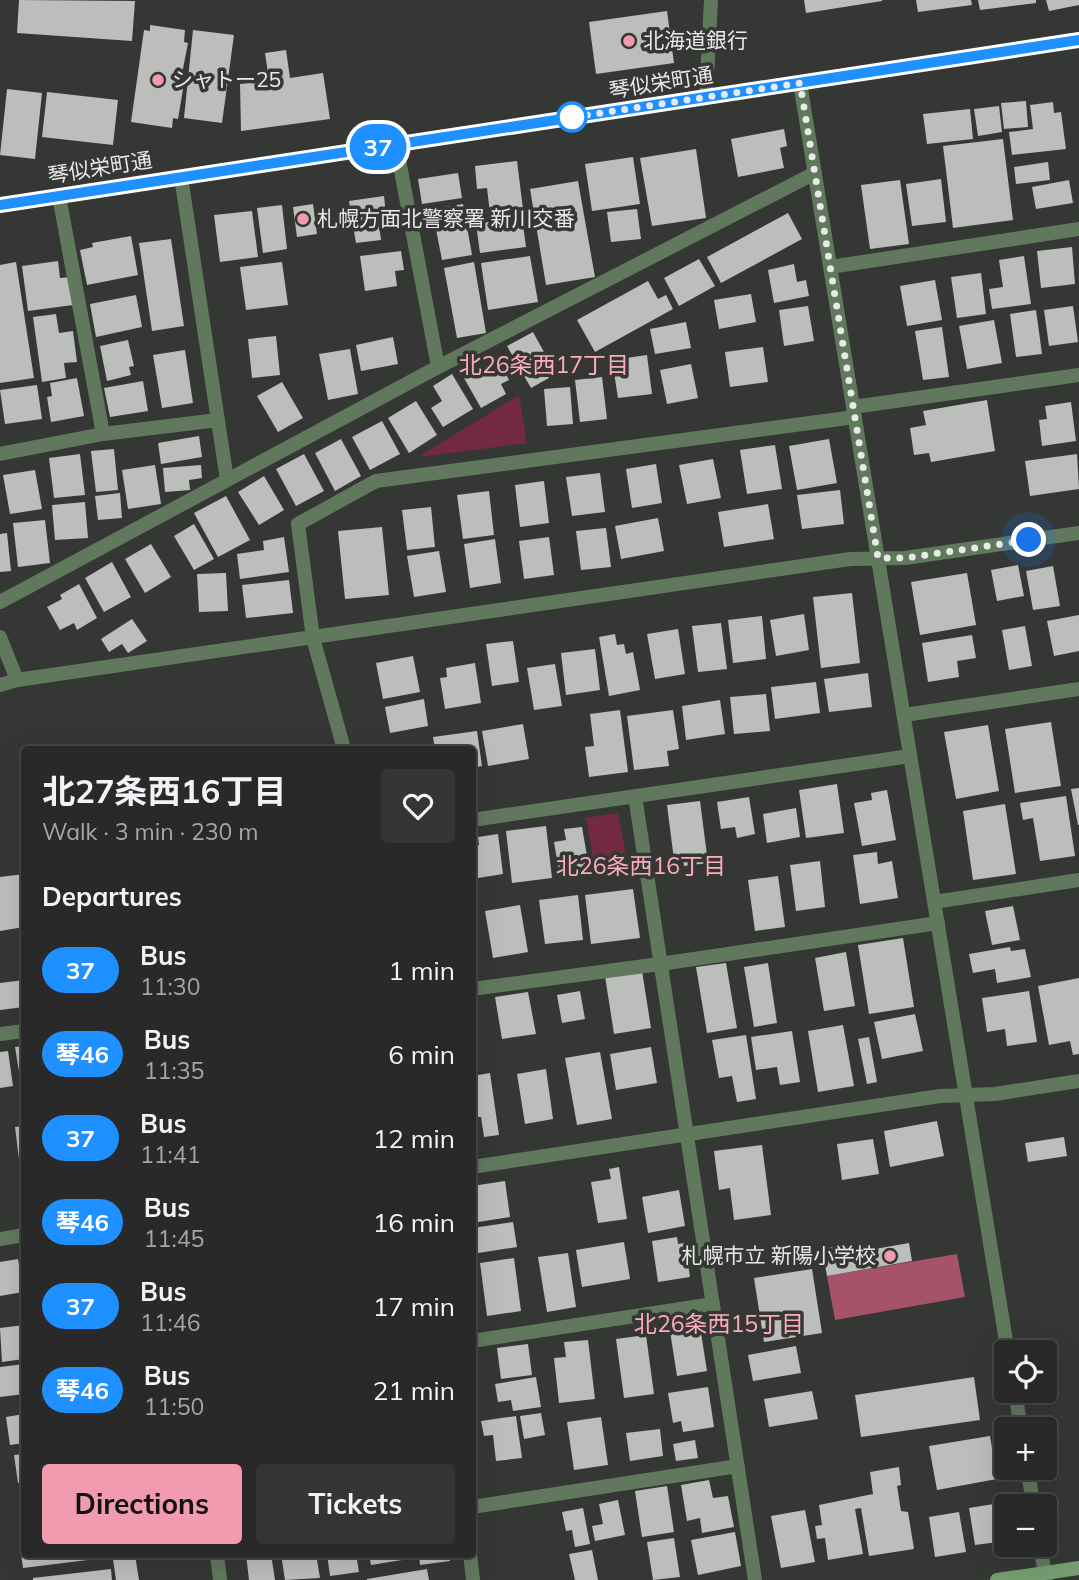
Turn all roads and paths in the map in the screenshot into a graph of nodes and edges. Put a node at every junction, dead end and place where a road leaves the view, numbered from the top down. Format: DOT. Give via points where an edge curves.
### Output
graph roads {
  1 [pos="712,0"];
  2 [pos="1079,40"];
  3 [pos="800,83"];
  4 [pos="706,97"];
  5 [pos="396,144"];
  6 [pos="815,173"];
  7 [pos="181,177"];
  8 [pos="59,196"];
  9 [pos="0,205"];
  10 [pos="1079,229"];
  11 [pos="830,267"];
  12 [pos="438,367"];
  13 [pos="1079,375"];
  14 [pos="854,412"];
  15 [pos="218,420"];
  16 [pos="103,434"];
  17 [pos="0,454"];
  18 [pos="227,480"];
  19 [pos="1079,533"];
  20 [pos="878,558"];
  21 [pos="0,602"];
  22 [pos="0,637"];
  23 [pos="313,638"];
  24 [pos="17,680"];
  25 [pos="0,685"];
  26 [pos="1079,689"];
  27 [pos="904,715"];
  28 [pos="343,746"];
  29 [pos="910,756"];
  30 [pos="635,796"];
  31 [pos="476,819"];
  32 [pos="1079,880"];
  33 [pos="934,902"];
  34 [pos="938,923"];
  35 [pos="660,964"];
  36 [pos="476,988"];
  37 [pos="21,1031"];
  38 [pos="0,1034"];
  39 [pos="1079,1081"];
  40 [pos="965,1095"];
  41 [pos="686,1135"];
  42 [pos="476,1166"];
  43 [pos="21,1236"];
  44 [pos="0,1239"];
  45 [pos="712,1304"];
  46 [pos="476,1340"];
  47 [pos="1006,1340"];
  48 [pos="738,1466"];
  49 [pos="476,1506"];
  50 [pos="1042,1557"];
  51 [pos="217,1558"];
  52 [pos="471,1558"];
  53 [pos="1079,1568"];
  54 [pos="1045,1576"];
  55 [pos="220,1580"];
  56 [pos="474,1580"];
  57 [pos="755,1580"];
  58 [pos="997,1580"];
  1 -- 4 [label="street"];
  2 -- 3 [label="main road, 琴似栄町通"];
  3 -- 4 [label="main road, 琴似栄町通"];
  3 -- 6 [label="street"];
  4 -- 5 [label="main road, 琴似栄町通"];
  5 -- 7 [label="main road, 琴似栄町通"];
  5 -- 12 [label="street"];
  6 -- 11 [label="street"];
  6 -- 12 [label="street"];
  7 -- 8 [label="main road, 琴似栄町通"];
  7 -- 15 [label="street"];
  8 -- 9 [label="main road, 琴似栄町通"];
  8 -- 16 [label="street"];
  10 -- 11 [label="street"];
  11 -- 14 [label="street"];
  12 -- 18 [label="street"];
  13 -- 14 [label="street"];
  14 -- 20 [label="street"];
  14 -- 23 [label="street" via="376,481 298,524"];
  15 -- 16 [label="street"];
  15 -- 18 [label="street"];
  16 -- 17 [label="street"];
  18 -- 21 [label="street"];
  19 -- 20 [label="street"];
  20 -- 23 [label="street"];
  20 -- 27 [label="street"];
  22 -- 24 [label="street"];
  23 -- 24 [label="street"];
  23 -- 28 [label="street"];
  24 -- 25 [label="street"];
  26 -- 27 [label="street"];
  27 -- 29 [label="street"];
  29 -- 30 [label="street"];
  29 -- 33 [label="street"];
  30 -- 31 [label="street"];
  30 -- 35 [label="street"];
  32 -- 33 [label="street"];
  33 -- 34 [label="street"];
  34 -- 35 [label="street"];
  34 -- 40 [label="street"];
  35 -- 36 [label="street"];
  35 -- 41 [label="street"];
  37 -- 38 [label="street"];
  39 -- 40 [label="street"];
  40 -- 41 [label="street"];
  40 -- 47 [label="street"];
  41 -- 42 [label="street"];
  41 -- 45 [label="street"];
  43 -- 44 [label="street"];
  45 -- 46 [label="street"];
  45 -- 48 [label="street"];
  48 -- 49 [label="street"];
  48 -- 57 [label="street"];
  50 -- 54 [label="street"];
  51 -- 55 [label="street"];
  52 -- 56 [label="street"];
  53 -- 54 [label="main road"];
  54 -- 58 [label="main road"];
}
